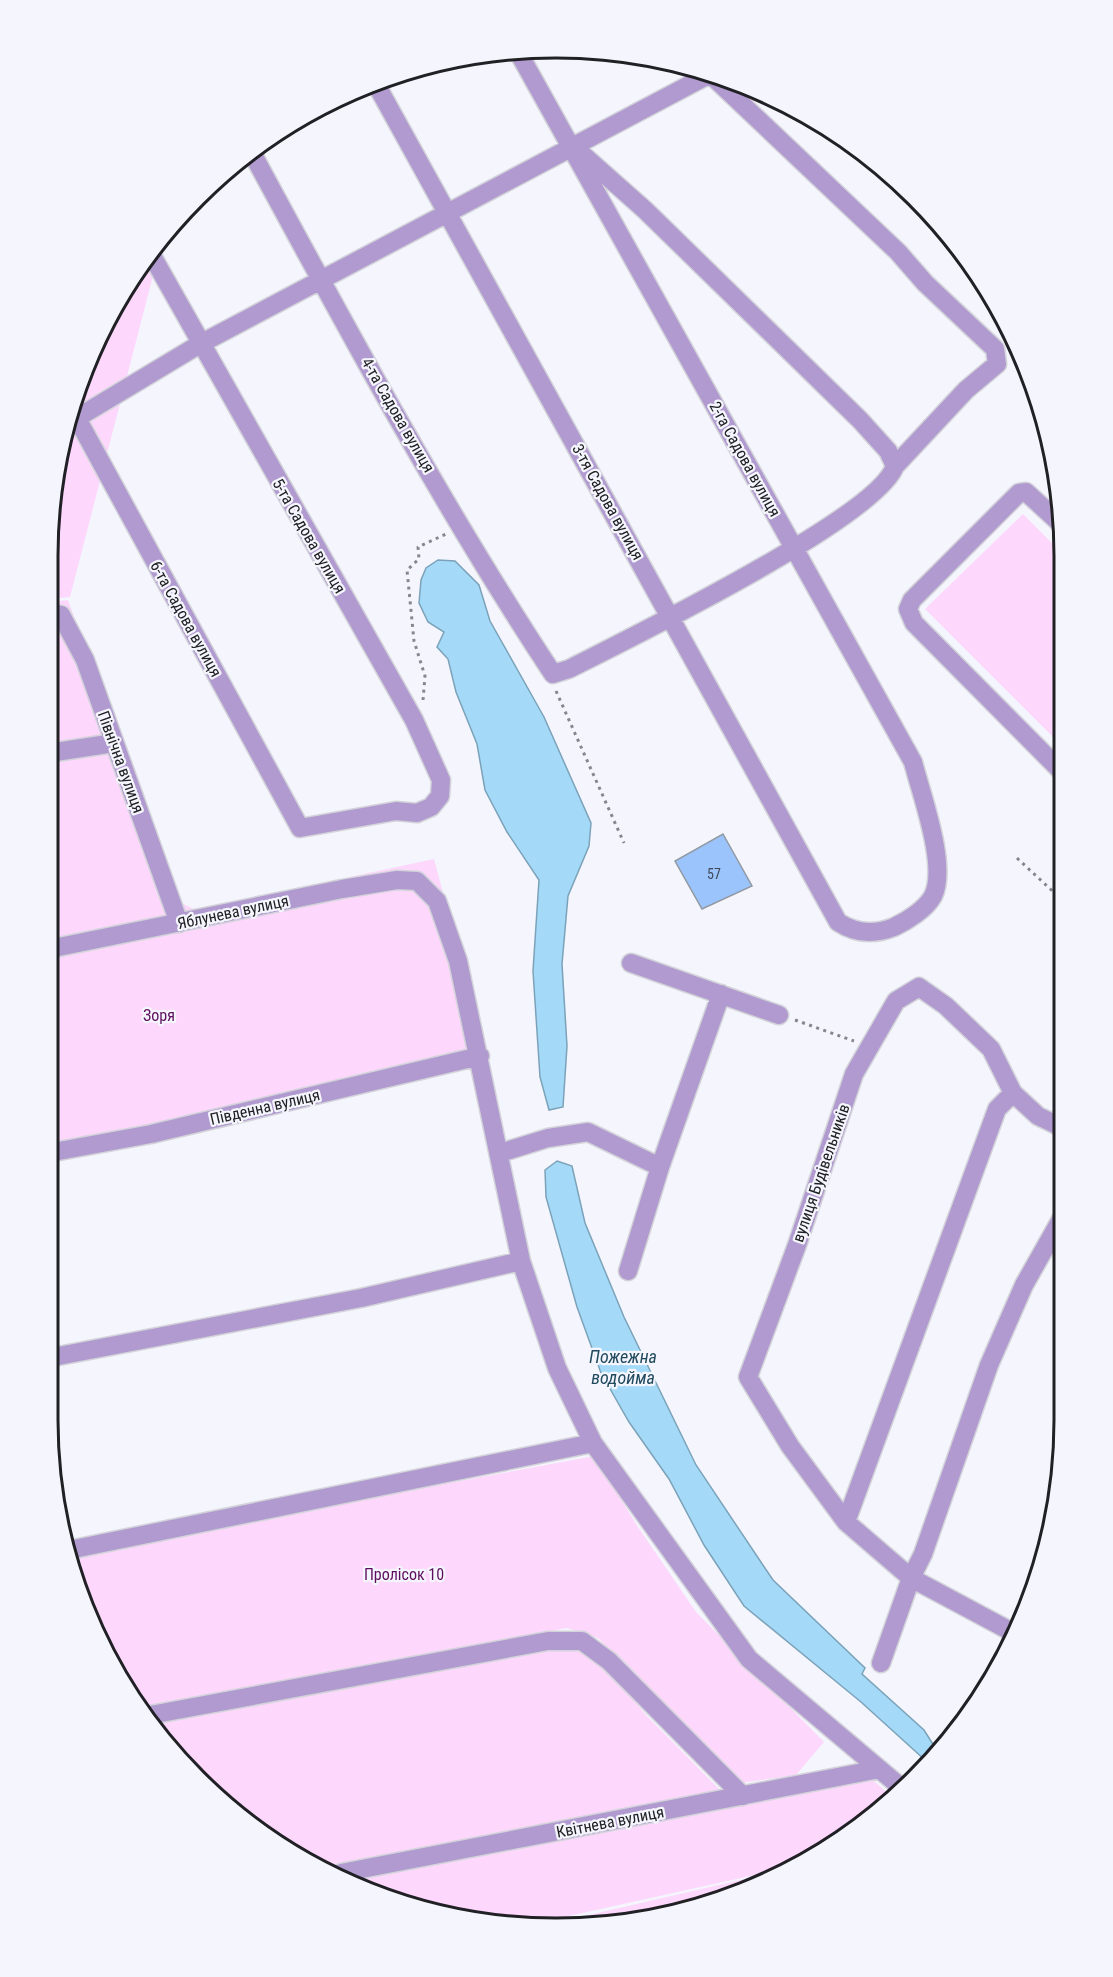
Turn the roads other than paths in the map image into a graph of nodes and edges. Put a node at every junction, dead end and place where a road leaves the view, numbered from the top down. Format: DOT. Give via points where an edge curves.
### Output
graph roads {
  1 [pos="524,60"];
  2 [pos="695,78"];
  3 [pos="713,84"];
  4 [pos="380,91"];
  5 [pos="573,146"];
  6 [pos="255,159"];
  7 [pos="447,213"];
  8 [pos="155,261"];
  9 [pos="321,281"];
  10 [pos="200,344"];
  11 [pos="81,409"];
  12 [pos="78,420"];
  13 [pos="895,466"];
  14 [pos="1052,515"];
  15 [pos="795,548"];
  16 [pos="58,614"];
  17 [pos="672,618"];
  18 [pos="114,743"];
  19 [pos="58,752"];
  20 [pos="1054,764"];
  21 [pos="417,813"];
  22 [pos="838,921"];
  23 [pos="179,923"];
  24 [pos="58,947"];
  25 [pos="631,963"];
  26 [pos="721,994"];
  27 [pos="780,1015"];
  28 [pos="480,1056"];
  29 [pos="1013,1093"];
  30 [pos="1054,1124"];
  31 [pos="58,1151"];
  32 [pos="500,1154"];
  33 [pos="660,1167"];
  34 [pos="1054,1232"];
  35 [pos="521,1261"];
  36 [pos="628,1271"];
  37 [pos="58,1356"];
  38 [pos="593,1443"];
  39 [pos="846,1522"];
  40 [pos="75,1549"];
  41 [pos="911,1578"];
  42 [pos="1008,1630"];
  43 [pos="881,1663"];
  44 [pos="154,1714"];
  45 [pos="879,1769"];
  46 [pos="897,1784"];
  47 [pos="743,1796"];
  48 [pos="348,1872"];
  1 -- 5 [label="street, 2-га Садова вулиця"];
  2 -- 5 [label="street"];
  3 -- 13 [label="street" via="898,252 995,349 997,364 966,390"];
  4 -- 7 [label="street, 3-тя Садова вулиця"];
  5 -- 7 [label="street"];
  5 -- 13 [label="street" via="645,210 860,420 888,451"];
  5 -- 15 [label="street, 2-га Садова вулиця"];
  6 -- 9 [label="street, 4-та Садова вулиця"];
  7 -- 9 [label="street"];
  7 -- 17 [label="street, 3-тя Садова вулиця"];
  8 -- 10 [label="street, 5-та Садова вулиця"];
  9 -- 10 [label="street"];
  9 -- 17 [label="street, 4-та Садова вулиця" via="461,527 553,674"];
  10 -- 11 [label="street"];
  10 -- 21 [label="street, 5-та Садова вулиця" via="414,720 441,780 440,796 431,807"];
  12 -- 21 [label="street, 6-та Садова вулиця" via="300,828 396,812"];
  13 -- 15 [label="street" via="861,503"];
  14 -- 20 [label="street" via="1035,497 1019,493 912,600 908,609 914,623"];
  15 -- 17 [label="street"];
  15 -- 22 [label="street, 2-га Садова вулиця" via="913,762 931,825 936,880 933,896 921,910 894,927 868,933 850,930"];
  16 -- 18 [label="street, Північна вулиця" via="84,660"];
  17 -- 22 [label="street, 3-тя Садова вулиця"];
  18 -- 19 [label="street"];
  18 -- 23 [label="street, Північна вулиця"];
  23 -- 24 [label="street, Яблунева вулиця"];
  23 -- 28 [label="street, Яблунева вулиця" via="342,889 397,880 417,881 437,901 441,911 458,961"];
  25 -- 26 [label="street"];
  26 -- 27 [label="street"];
  26 -- 33 [label="street"];
  28 -- 31 [label="street, Південна вулиця" via="152,1134"];
  28 -- 32 [label="street"];
  29 -- 30 [label="street" via="1038,1116"];
  29 -- 39 [label="street" via="997,1109"];
  29 -- 39 [label="street, вулиця Будівельників" via="991,1049 920,987 896,1001 854,1074 748,1377 790,1446"];
  32 -- 33 [label="street" via="548,1138 588,1132"];
  32 -- 35 [label="street"];
  33 -- 36 [label="street"];
  34 -- 41 [label="street" via="1024,1285 989,1365 923,1554"];
  35 -- 37 [label="street" via="361,1298"];
  35 -- 38 [label="street" via="557,1368"];
  38 -- 40 [label="street"];
  38 -- 45 [label="street" via="749,1659"];
  39 -- 41 [label="street"];
  41 -- 42 [label="street"];
  41 -- 43 [label="street"];
  44 -- 47 [label="street" via="548,1641 582,1641 609,1661"];
  45 -- 46 [label="street"];
  45 -- 47 [label="street, Квітнева вулиця"];
  47 -- 48 [label="street, Квітнева вулиця"];
}
